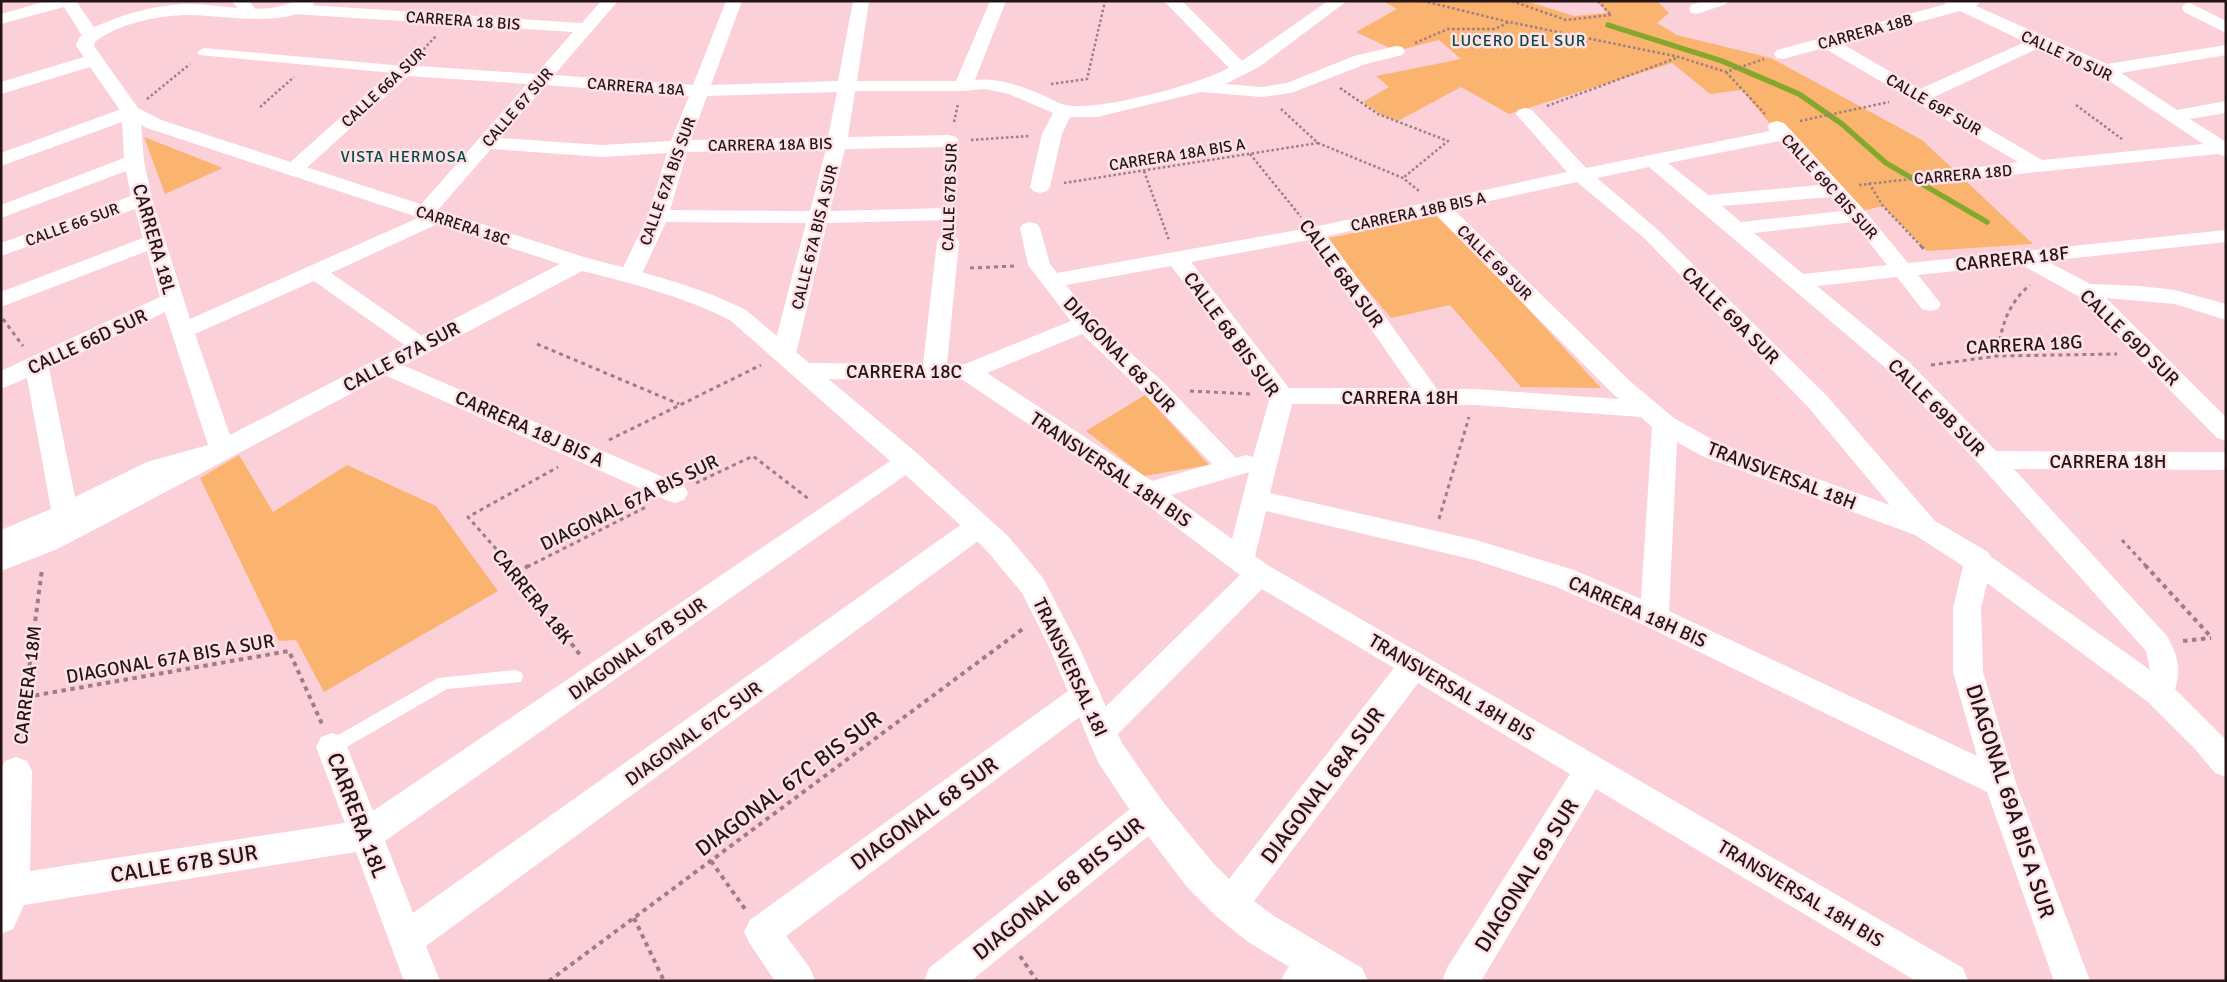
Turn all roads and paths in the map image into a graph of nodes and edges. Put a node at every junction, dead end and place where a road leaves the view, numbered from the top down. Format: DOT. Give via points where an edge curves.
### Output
graph roads {
  1 [pos="68,1"];
  2 [pos="610,1"];
  3 [pos="734,1"];
  4 [pos="861,1"];
  5 [pos="998,1"];
  6 [pos="1105,1"];
  7 [pos="1172,1"];
  8 [pos="1339,1"];
  9 [pos="1423,1"];
  10 [pos="1512,1"];
  11 [pos="1598,1"];
  12 [pos="1720,1"];
  13 [pos="1963,3"];
  14 [pos="300,5"];
  15 [pos="465,7"];
  16 [pos="245,8"];
  17 [pos="2190,8"];
  18 [pos="1697,9"];
  19 [pos="1,19"];
  20 [pos="452,19"];
  21 [pos="1509,22"];
  22 [pos="586,28"];
  23 [pos="2226,28"];
  24 [pos="91,36"];
  25 [pos="1826,42"];
  26 [pos="2039,42"];
  27 [pos="2226,50"];
  28 [pos="1396,51"];
  29 [pos="204,52"];
  30 [pos="1783,54"];
  31 [pos="1679,57"];
  32 [pos="95,60"];
  33 [pos="314,60"];
  34 [pos="1745,65"];
  35 [pos="404,70"];
  36 [pos="1240,70"];
  37 [pos="2105,70"];
  38 [pos="1728,72"];
  39 [pos="1323,76"];
  40 [pos="542,79"];
  41 [pos="847,86"];
  42 [pos="963,86"];
  43 [pos="1201,87"];
  44 [pos="1,88"];
  45 [pos="1014,90"];
  46 [pos="700,91"];
  47 [pos="1262,92"];
  48 [pos="1921,96"];
  49 [pos="2076,106"];
  50 [pos="260,107"];
  51 [pos="2226,107"];
  52 [pos="1063,111"];
  53 [pos="131,112"];
  54 [pos="1525,114"];
  55 [pos="2174,116"];
  56 [pos="1819,117"];
  57 [pos="1780,130"];
  58 [pos="1052,134"];
  59 [pos="949,141"];
  60 [pos="487,143"];
  61 [pos="837,143"];
  62 [pos="1318,143"];
  63 [pos="679,146"];
  64 [pos="2224,149"];
  65 [pos="1250,154"];
  66 [pos="2145,155"];
  67 [pos="1,160"];
  68 [pos="134,161"];
  69 [pos="1653,161"];
  70 [pos="2040,167"];
  71 [pos="292,170"];
  72 [pos="1144,172"];
  73 [pos="1978,172"];
  74 [pos="1581,175"];
  75 [pos="1403,178"];
  76 [pos="1869,183"];
  77 [pos="1040,187"];
  78 [pos="1835,190"];
  79 [pos="142,199"];
  80 [pos="1704,202"];
  81 [pos="1439,207"];
  82 [pos="1,212"];
  83 [pos="948,214"];
  84 [pos="430,215"];
  85 [pos="658,216"];
  86 [pos="1858,216"];
  87 [pos="819,217"];
  88 [pos="1030,228"];
  89 [pos="1736,230"];
  90 [pos="1314,233"];
  91 [pos="2226,236"];
  92 [pos="156,240"];
  93 [pos="948,242"];
  94 [pos="1,250"];
  95 [pos="1176,257"];
  96 [pos="2023,257"];
  97 [pos="579,263"];
  98 [pos="1940,266"];
  99 [pos="946,269"];
  100 [pos="1902,269"];
  101 [pos="316,272"];
  102 [pos="2049,272"];
  103 [pos="1045,273"];
  104 [pos="630,276"];
  105 [pos="1798,281"];
  106 [pos="2086,291"];
  107 [pos="1,300"];
  108 [pos="172,300"];
  109 [pos="1930,304"];
  110 [pos="2226,313"];
  111 [pos="1,317"];
  112 [pos="1085,324"];
  113 [pos="183,331"];
  114 [pos="537,344"];
  115 [pos="421,346"];
  116 [pos="2147,353"];
  117 [pos="1997,356"];
  118 [pos="794,362"];
  119 [pos="37,365"];
  120 [pos="384,365"];
  121 [pos="1902,369"];
  122 [pos="934,372"];
  123 [pos="968,372"];
  124 [pos="1,381"];
  125 [pos="1154,388"];
  126 [pos="1282,396"];
  127 [pos="1430,396"];
  128 [pos="1475,397"];
  129 [pos="680,405"];
  130 [pos="1655,417"];
  131 [pos="2226,432"];
  132 [pos="222,450"];
  133 [pos="584,452"];
  134 [pos="1266,458"];
  135 [pos="1990,460"];
  136 [pos="908,461"];
  137 [pos="2226,461"];
  138 [pos="1231,468"];
  139 [pos="1148,492"];
  140 [pos="675,493"];
  141 [pos="1255,500"];
  142 [pos="65,514"];
  143 [pos="830,515"];
  144 [pos="979,526"];
  145 [pos="1925,528"];
  146 [pos="1432,539"];
  147 [pos="2122,540"];
  148 [pos="1,542"];
  149 [pos="45,542"];
  150 [pos="1,560"];
  151 [pos="1978,560"];
  152 [pos="1249,566"];
  153 [pos="517,572"];
  154 [pos="1047,612"];
  155 [pos="1654,617"];
  156 [pos="2212,638"];
  157 [pos="289,651"];
  158 [pos="1414,664"];
  159 [pos="596,676"];
  160 [pos="515,677"];
  161 [pos="2159,693"];
  162 [pos="1086,695"];
  163 [pos="26,697"];
  164 [pos="1101,731"];
  165 [pos="332,747"];
  166 [pos="2226,763"];
  167 [pos="1592,769"];
  168 [pos="16,771"];
  169 [pos="2000,783"];
  170 [pos="1151,814"];
  171 [pos="366,835"];
  172 [pos="711,861"];
  173 [pos="5,899"];
  174 [pos="1230,905"];
  175 [pos="634,918"];
  176 [pos="762,932"];
  177 [pos="406,939"];
  178 [pos="1308,972"];
  179 [pos="422,981"];
  180 [pos="549,981"];
  181 [pos="664,981"];
  182 [pos="797,981"];
  183 [pos="942,981"];
  184 [pos="1350,981"];
  185 [pos="1460,981"];
  186 [pos="1950,981"];
  187 [pos="2072,981"];
  1 -- 19 [label="street"];
  1 -- 24 [label="street"];
  2 -- 22 [label="street, CALLE 67 SUR"];
  3 -- 46 [label="street, CALLE 67A BIS SUR"];
  4 -- 41 [label="street, CALLE 67A BIS A SUR"];
  5 -- 42 [label="street"];
  6 -- 45 [label="path" via="1086,80"];
  7 -- 36 [label="street"];
  8 -- 36 [label="street"];
  9 -- 21 [label="path"];
  10 -- 11 [label="path" via="1566,20 1611,15"];
  12 -- 18 [label="street"];
  13 -- 25 [label="street, CARRERA 18B"];
  13 -- 26 [label="street, CALLE 70 SUR"];
  14 -- 16 [label="street, CARRERA 18 BIS" via="277,13"];
  14 -- 20 [label="street, CARRERA 18 BIS"];
  15 -- 20 [label="street"];
  16 -- 24 [label="street, CARRERA 18 BIS" via="162,12 123,21"];
  17 -- 23 [label="street"];
  20 -- 22 [label="street, CARRERA 18 BIS"];
  20 -- 35 [label="path, CALLE 66A SUR"];
  21 -- 28 [label="path" via="1495,29 1448,29"];
  21 -- 31 [label="path"];
  22 -- 40 [label="street, CALLE 67 SUR"];
  24 -- 32 [label="street" via="85,46"];
  25 -- 30 [label="street, CARRERA 18B"];
  25 -- 48 [label="street, CALLE 69F SUR"];
  26 -- 37 [label="street, CALLE 70 SUR"];
  26 -- 48 [label="street"];
  27 -- 37 [label="street"];
  28 -- 39 [label="street" via="1360,60"];
  29 -- 33 [label="street, CARRERA 18A"];
  31 -- 38 [label="path"];
  31 -- 54 [label="path"];
  32 -- 44 [label="street"];
  32 -- 53 [label="street"];
  33 -- 35 [label="street, CARRERA 18A"];
  33 -- 50 [label="path"];
  34 -- 38 [label="path"];
  35 -- 40 [label="street, CARRERA 18A"];
  35 -- 71 [label="street, CALLE 66A SUR"];
  36 -- 43 [label="street"];
  37 -- 55 [label="street, CALLE 70 SUR"];
  38 -- 57 [label="path, CALLE 69C BIS SUR"];
  39 -- 47 [label="street" via="1292,88"];
  39 -- 75 [label="path" via="1378,114 1448,141"];
  40 -- 46 [label="street, CARRERA 18A"];
  40 -- 60 [label="street, CALLE 67 SUR"];
  41 -- 42 [label="street, CARRERA 18A"];
  41 -- 46 [label="street, CARRERA 18A"];
  41 -- 61 [label="street, CALLE 67A BIS A SUR"];
  42 -- 45 [label="street, CARRERA 18A" via="985,84"];
  42 -- 59 [label="path, CALLE 67B SUR"];
  43 -- 47 [label="street"];
  43 -- 52 [label="street" via="1118,108 1091,112"];
  45 -- 52 [label="street, CARRERA 18A"];
  46 -- 63 [label="street, CALLE 67A BIS SUR"];
  47 -- 62 [label="path"];
  48 -- 56 [label="path"];
  48 -- 70 [label="street, CALLE 69F SUR"];
  49 -- 66 [label="path"];
  51 -- 55 [label="street"];
  52 -- 58 [label="street"];
  53 -- 67 [label="street"];
  53 -- 68 [label="street, CARRERA 18L"];
  53 -- 71 [label="street, CARRERA 18C" via="154,124"];
  54 -- 74 [label="street, CALLE 69A SUR"];
  55 -- 64 [label="street, CALLE 70 SUR"];
  57 -- 69 [label="street, CARRERA 18B BIS A"];
  57 -- 78 [label="street, CALLE 69C BIS SUR"];
  58 -- 59 [label="path"];
  58 -- 77 [label="street"];
  59 -- 61 [label="street, CARRERA 18A BIS"];
  59 -- 83 [label="path, CALLE 67B SUR"];
  60 -- 63 [label="street, CARRERA 18A BIS" via="602,151"];
  60 -- 84 [label="street, CALLE 67 SUR"];
  61 -- 63 [label="street, CARRERA 18A BIS"];
  61 -- 87 [label="street, CALLE 67A BIS A SUR"];
  62 -- 65 [label="path, CARRERA 18A BIS A"];
  62 -- 75 [label="path"];
  63 -- 85 [label="street, CALLE 67A BIS SUR"];
  64 -- 66 [label="street, CARRERA 18D"];
  65 -- 72 [label="path, CARRERA 18A BIS A"];
  65 -- 90 [label="path, CALLE 68A SUR"];
  66 -- 70 [label="street, CARRERA 18D"];
  68 -- 79 [label="street, CARRERA 18L"];
  68 -- 82 [label="street"];
  69 -- 74 [label="street, CARRERA 18B BIS A"];
  69 -- 80 [label="street, CALLE 69B SUR"];
  70 -- 73 [label="street, CARRERA 18D"];
  71 -- 84 [label="street, CARRERA 18C"];
  72 -- 77 [label="path, CARRERA 18A BIS A"];
  72 -- 95 [label="path, CALLE 68 BIS SUR"];
  73 -- 76 [label="path, CARRERA 18D"];
  74 -- 81 [label="street, CARRERA 18B BIS A"];
  74 -- 145 [label="street, CALLE 69A SUR" via="1651,234 1818,402"];
  75 -- 81 [label="path"];
  76 -- 78 [label="path, CARRERA 18D"];
  76 -- 98 [label="path" via="1883,206"];
  78 -- 80 [label="street"];
  78 -- 86 [label="street, CALLE 69C BIS SUR"];
  79 -- 92 [label="street, CARRERA 18L"];
  79 -- 94 [label="street, CALLE 66 SUR"];
  80 -- 89 [label="street, CALLE 69B SUR"];
  81 -- 90 [label="street, CARRERA 18B BIS A"];
  81 -- 130 [label="street, CALLE 69 SUR"];
  83 -- 87 [label="street"];
  84 -- 97 [label="street, CARRERA 18C"];
  84 -- 101 [label="street, CALLE 67 SUR"];
  85 -- 87 [label="street"];
  85 -- 104 [label="street, CALLE 67A BIS SUR"];
  86 -- 89 [label="street"];
  86 -- 100 [label="street, CALLE 69C BIS SUR"];
  87 -- 118 [label="street, CALLE 67A BIS A SUR"];
  88 -- 103 [label="street, DIAGONAL 68 SUR"];
  89 -- 105 [label="street, CALLE 69B SUR"];
  90 -- 95 [label="street, CARRERA 18B BIS A"];
  90 -- 127 [label="street, CALLE 68A SUR"];
  91 -- 96 [label="street, CARRERA 18F"];
  92 -- 107 [label="street"];
  92 -- 108 [label="street, CARRERA 18L"];
  93 -- 99 [label="street, CALLE 67B SUR"];
  95 -- 103 [label="street, CARRERA 18B BIS A"];
  95 -- 126 [label="street, CALLE 68 BIS SUR"];
  96 -- 98 [label="street, CARRERA 18F"];
  96 -- 102 [label="street, CALLE 69D SUR"];
  97 -- 104 [label="street, CARRERA 18C"];
  97 -- 115 [label="street, CALLE 67A SUR"];
  98 -- 100 [label="street, CARRERA 18F"];
  99 -- 103 [label="path"];
  99 -- 122 [label="street, CALLE 67B SUR"];
  100 -- 105 [label="street, CARRERA 18F"];
  100 -- 109 [label="street, CALLE 69C BIS SUR"];
  101 -- 113 [label="street, CALLE 67 SUR"];
  101 -- 115 [label="street"];
  102 -- 106 [label="street, CALLE 69D SUR"];
  102 -- 117 [label="path" via="2021,292 2002,321"];
  103 -- 112 [label="street, DIAGONAL 68 SUR"];
  104 -- 118 [label="street, CARRERA 18C" via="728,309 762,333"];
  105 -- 121 [label="street, CALLE 69B SUR"];
  106 -- 110 [label="street" via="2170,295 2202,302"];
  106 -- 116 [label="street, CALLE 69D SUR"];
  108 -- 113 [label="street, CARRERA 18L"];
  108 -- 119 [label="street, CALLE 66D SUR"];
  111 -- 119 [label="path"];
  112 -- 123 [label="street, CARRERA 18C"];
  112 -- 125 [label="street, DIAGONAL 68 SUR"];
  113 -- 132 [label="street, CARRERA 18L"];
  114 -- 129 [label="path"];
  115 -- 120 [label="street, CALLE 67A SUR"];
  116 -- 117 [label="path, CARRERA 18G"];
  116 -- 131 [label="street, CALLE 69D SUR"];
  117 -- 121 [label="path, CARRERA 18G"];
  118 -- 122 [label="street, CARRERA 18C"];
  118 -- 129 [label="path"];
  118 -- 136 [label="street, TRANSVERSAL 18I"];
  119 -- 124 [label="street, CALLE 66D SUR"];
  119 -- 142 [label="street"];
  120 -- 132 [label="street, CALLE 67A SUR"];
  120 -- 133 [label="street, CARRERA 18J BIS A"];
  121 -- 135 [label="street, CALLE 69B SUR"];
  122 -- 123 [label="street, CARRERA 18C"];
  123 -- 139 [label="street, TRANSVERSAL 18H BIS"];
  125 -- 126 [label="path"];
  125 -- 138 [label="street, DIAGONAL 68 SUR"];
  126 -- 127 [label="street, CARRERA 18H"];
  126 -- 134 [label="street, CALLE 68 BIS SUR"];
  127 -- 128 [label="street, CARRERA 18H"];
  128 -- 130 [label="street, CARRERA 18H"];
  128 -- 146 [label="path"];
  129 -- 133 [label="path"];
  130 -- 145 [label="street, TRANSVERSAL 18H" via="1712,450"];
  130 -- 155 [label="street"];
  132 -- 142 [label="street, CALLE 67A SUR" via="156,468"];
  132 -- 149 [label="street, CALLE 67A SUR"];
  133 -- 140 [label="street, CARRERA 18J BIS A"];
  133 -- 153 [label="path, CARRERA 18K" via="468,517"];
  134 -- 138 [label="street"];
  134 -- 141 [label="street, CALLE 68 BIS SUR"];
  135 -- 137 [label="street, CARRERA 18H"];
  135 -- 161 [label="street, CALLE 69B SUR" via="2157,644 2166,661 2166,676"];
  136 -- 143 [label="street, DIAGONAL 67B SUR"];
  136 -- 144 [label="street, TRANSVERSAL 18I"];
  138 -- 139 [label="street"];
  139 -- 152 [label="street, TRANSVERSAL 18H BIS"];
  140 -- 143 [label="path, DIAGONAL 67A BIS SUR" via="753,456"];
  140 -- 153 [label="path, DIAGONAL 67A BIS SUR"];
  141 -- 146 [label="street, CARRERA 18H BIS"];
  141 -- 152 [label="street, CALLE 68 BIS SUR"];
  142 -- 148 [label="street, CALLE 67A SUR"];
  143 -- 159 [label="street, DIAGONAL 67B SUR"];
  144 -- 154 [label="street, TRANSVERSAL 18I" via="1016,564"];
  144 -- 177 [label="street, DIAGONAL 67C SUR"];
  145 -- 151 [label="street"];
  146 -- 155 [label="street, CARRERA 18H BIS" via="1564,578"];
  147 -- 156 [label="path"];
  149 -- 150 [label="street, CALLE 67A SUR"];
  149 -- 163 [label="path, CARRERA 18M"];
  151 -- 161 [label="street"];
  151 -- 169 [label="street, DIAGONAL 69A BIS A SUR" via="1967,608 1968,672"];
  152 -- 158 [label="street, TRANSVERSAL 18H BIS"];
  152 -- 164 [label="street"];
  153 -- 159 [label="path, CARRERA 18K"];
  154 -- 162 [label="street, TRANSVERSAL 18I"];
  154 -- 172 [label="path, DIAGONAL 67C BIS SUR"];
  155 -- 169 [label="street, CARRERA 18H BIS"];
  157 -- 163 [label="path, DIAGONAL 67A BIS A SUR"];
  157 -- 165 [label="path, CARRERA 18L"];
  158 -- 167 [label="street, TRANSVERSAL 18H BIS"];
  158 -- 174 [label="street, DIAGONAL 68A SUR"];
  159 -- 171 [label="street, DIAGONAL 67B SUR"];
  160 -- 165 [label="lane" via="444,683"];
  161 -- 166 [label="street"];
  162 -- 164 [label="street, TRANSVERSAL 18I"];
  162 -- 176 [label="street, DIAGONAL 68 SUR"];
  163 -- 168 [label="path, CARRERA 18M"];
  164 -- 170 [label="street, TRANSVERSAL 18I" via="1110,752"];
  165 -- 171 [label="street, CARRERA 18L"];
  167 -- 185 [label="street, DIAGONAL 69 SUR"];
  167 -- 186 [label="street, TRANSVERSAL 18H BIS"];
  168 -- 173 [label="street, CARRERA 18M"];
  169 -- 187 [label="street, DIAGONAL 69A BIS A SUR"];
  170 -- 174 [label="street, TRANSVERSAL 18I" via="1200,875"];
  170 -- 183 [label="street, DIAGONAL 68 BIS SUR"];
  171 -- 173 [label="street, CALLE 67B SUR"];
  171 -- 177 [label="street, CARRERA 18L"];
  172 -- 175 [label="path, DIAGONAL 67C BIS SUR"];
  172 -- 176 [label="path"];
  174 -- 178 [label="street, TRANSVERSAL 18I" via="1262,929"];
  175 -- 180 [label="path, DIAGONAL 67C BIS SUR"];
  175 -- 181 [label="path"];
  176 -- 182 [label="street"];
  177 -- 179 [label="street, CARRERA 18L"];
  178 -- 184 [label="street, TRANSVERSAL 18I"];
}
